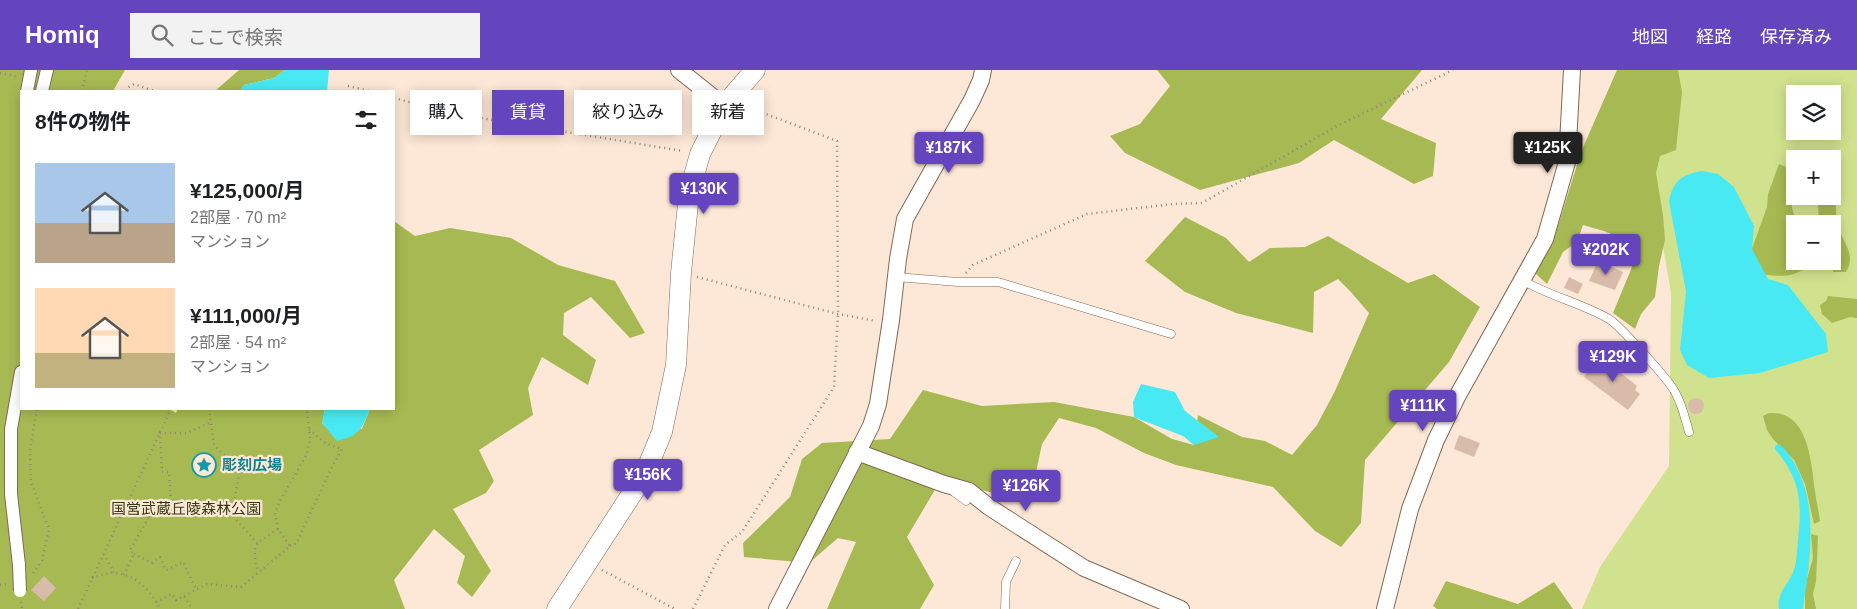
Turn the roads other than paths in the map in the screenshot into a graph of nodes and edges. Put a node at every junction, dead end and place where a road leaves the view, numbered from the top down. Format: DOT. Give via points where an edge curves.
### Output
graph roads {
  1 [pos="31,70"];
  2 [pos="47,70"];
  3 [pos="679,70"];
  4 [pos="755,70"];
  5 [pos="983,70"];
  6 [pos="1572,70"];
  7 [pos="27,90"];
  8 [pos="42,90"];
  9 [pos="708,90"];
  10 [pos="738,90"];
  11 [pos="710,135"];
  12 [pos="896,277"];
  13 [pos="1522,280"];
  14 [pos="1171,334"];
  15 [pos="20,378"];
  16 [pos="1689,432"];
  17 [pos="857,452"];
  18 [pos="944,484"];
  19 [pos="966,501"];
  20 [pos="1016,561"];
  21 [pos="20,590"];
  22 [pos="557,609"];
  23 [pos="777,609"];
  24 [pos="1005,609"];
  25 [pos="1181,609"];
  26 [pos="1385,609"];
  1 -- 7 [label="street"];
  2 -- 8 [label="street"];
  3 -- 9 [label="street"];
  4 -- 10 [label="street"];
  5 -- 12 [label="street" via="972,100 905,219"];
  6 -- 13 [label="street" via="1567,162 1544,239"];
  11 -- 22 [label="street" via="700,154 689,194 676,365 662,432 648,466"];
  12 -- 14 [label="lane" via="998,282"];
  12 -- 17 [label="street" via="878,404"];
  13 -- 16 [label="lane" via="1611,320 1675,390"];
  13 -- 26 [label="street" via="1436,440 1410,509"];
  15 -- 21 [label="street, bridge" via="12,429 11,494"];
  17 -- 18 [label="street"];
  17 -- 23 [label="street"];
  18 -- 19 [label="lane"];
  18 -- 25 [label="street" via="969,491 1084,568"];
  20 -- 24 [label="lane" via="1006,582"];
}
